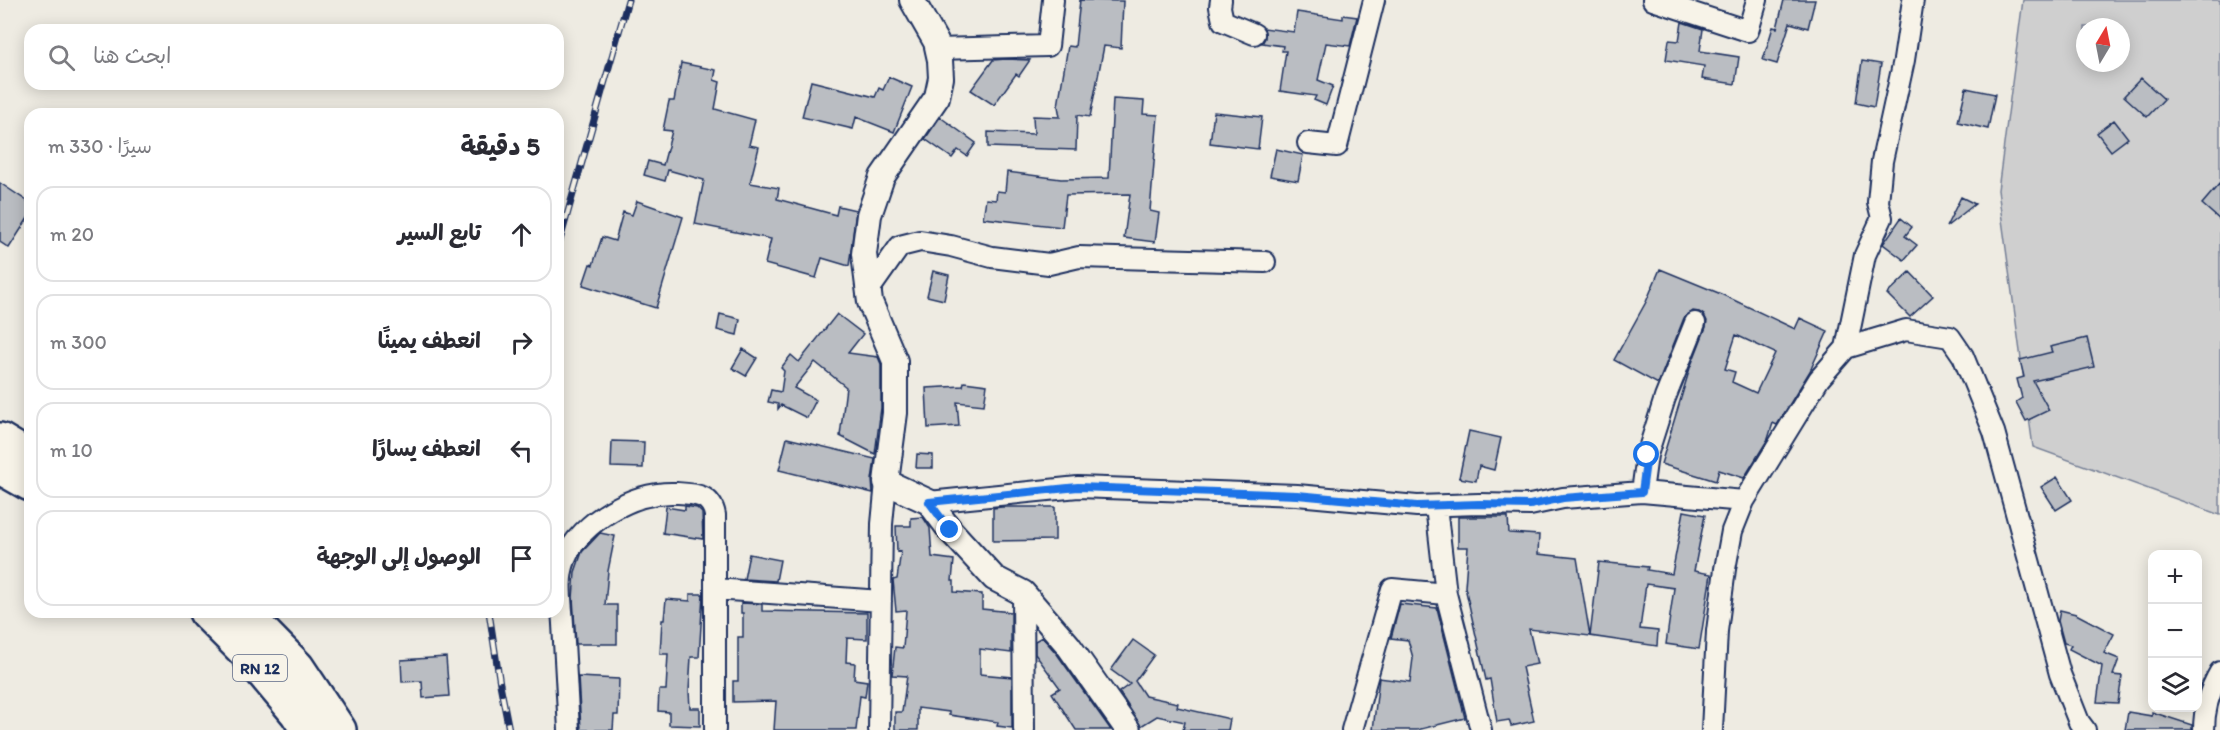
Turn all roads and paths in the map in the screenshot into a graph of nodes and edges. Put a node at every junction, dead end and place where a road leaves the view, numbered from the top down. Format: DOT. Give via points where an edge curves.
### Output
graph roads {
  1 [pos="912,0"];
  2 [pos="1053,0"];
  3 [pos="1221,0"];
  4 [pos="1374,0"];
  5 [pos="1653,0"];
  6 [pos="1757,0"];
  7 [pos="1913,0"];
  8 [pos="1254,34"];
  9 [pos="937,49"];
  10 [pos="1308,143"];
  11 [pos="1265,262"];
  12 [pos="869,290"];
  13 [pos="1695,323"];
  14 [pos="1846,348"];
  15 [pos="0,440"];
  16 [pos="24,454"];
  17 [pos="0,467"];
  18 [pos="24,481"];
  19 [pos="886,482"];
  20 [pos="1642,492"];
  21 [pos="1744,501"];
  22 [pos="929,502"];
  23 [pos="1436,506"];
  24 [pos="564,566"];
  25 [pos="716,589"];
  26 [pos="1023,593"];
  27 [pos="1446,594"];
  28 [pos="881,601"];
  29 [pos="212,618"];
  30 [pos="249,618"];
  31 [pos="563,618"];
  32 [pos="2220,672"];
  33 [pos="308,730"];
  34 [pos="339,730"];
  35 [pos="569,730"];
  36 [pos="715,730"];
  37 [pos="879,730"];
  38 [pos="1024,730"];
  39 [pos="1128,730"];
  40 [pos="1352,730"];
  41 [pos="1481,730"];
  42 [pos="1712,730"];
  43 [pos="2085,730"];
  44 [pos="2204,730"];
  1 -- 9 [label="street"];
  2 -- 9 [label="street" via="1048,46"];
  3 -- 8 [label="street" via="1223,21"];
  4 -- 10 [label="street" via="1337,146"];
  5 -- 6 [label="street" via="1748,32"];
  7 -- 14 [label="street" via="1882,161 1878,202 1882,218 1865,255"];
  9 -- 12 [label="street" via="941,78 937,96 882,177 869,214 864,254"];
  11 -- 12 [label="street" via="1079,258 1049,264 992,257 920,241 900,246"];
  12 -- 19 [label="street" via="870,303 895,361 895,413"];
  13 -- 20 [label="street" via="1647,455"];
  14 -- 21 [label="street" via="1819,379"];
  14 -- 43 [label="street" via="1906,330 1950,337 1963,356 1994,432 2060,674"];
  15 -- 16 [label="highway"];
  17 -- 18 [label="highway"];
  19 -- 22 [label="street"];
  19 -- 28 [label="street"];
  20 -- 21 [label="street"];
  20 -- 23 [label="street" via="1563,498 1530,505"];
  21 -- 42 [label="street" via="1732,531 1725,569"];
  22 -- 23 [label="street" via="1078,487 1297,495"];
  22 -- 26 [label="street" via="993,578"];
  23 -- 27 [label="street"];
  24 -- 25 [label="street" via="577,539 624,503 668,492 700,495 709,501 716,515"];
  25 -- 28 [label="street"];
  25 -- 36 [label="street"];
  26 -- 38 [label="street"];
  26 -- 39 [label="street" via="1068,645"];
  27 -- 40 [label="street" via="1392,589"];
  27 -- 41 [label="street"];
  28 -- 37 [label="street"];
  29 -- 33 [label="highway, RN 12" via="246,652"];
  30 -- 34 [label="highway, RN 12" via="297,667"];
  31 -- 35 [label="street"];
  32 -- 44 [label="street" via="2204,715"];
}
